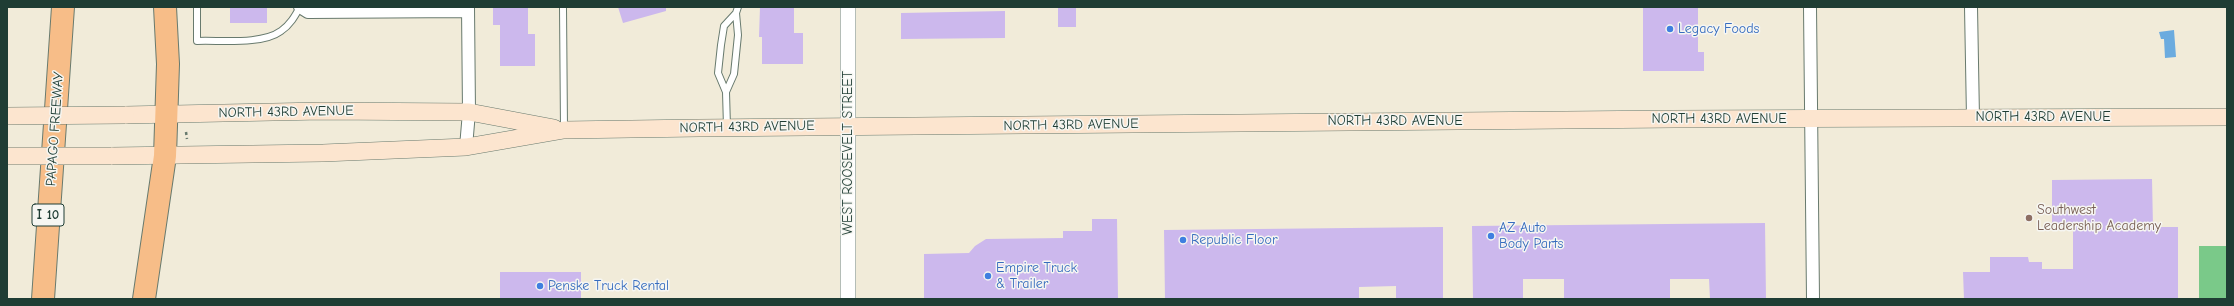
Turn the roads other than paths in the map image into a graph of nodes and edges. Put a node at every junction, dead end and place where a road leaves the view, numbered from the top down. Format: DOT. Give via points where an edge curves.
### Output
graph roads {
  1 [pos="63,7"];
  2 [pos="165,7"];
  3 [pos="197,7"];
  4 [pos="300,7"];
  5 [pos="563,7"];
  6 [pos="848,7"];
  7 [pos="1810,7"];
  8 [pos="1971,7"];
  9 [pos="468,9"];
  10 [pos="377,10"];
  11 [pos="737,10"];
  12 [pos="726,92"];
  13 [pos="469,112"];
  14 [pos="167,114"];
  15 [pos="7,116"];
  16 [pos="2227,117"];
  17 [pos="1812,118"];
  18 [pos="1973,118"];
  19 [pos="848,126"];
  20 [pos="727,127"];
  21 [pos="564,130"];
  22 [pos="466,147"];
  23 [pos="7,156"];
  24 [pos="164,156"];
  25 [pos="43,299"];
  26 [pos="144,299"];
  27 [pos="848,299"];
  28 [pos="1813,299"];
  1 -- 25 [label="highway, PAPAGO FREEWAY / I 10"];
  2 -- 14 [label="highway"];
  3 -- 4 [label="lane" via="197,40 269,38 287,26"];
  4 -- 10 [label="street" via="308,12"];
  5 -- 21 [label="lane"];
  6 -- 19 [label="street, WEST ROOSEVELT STREET"];
  7 -- 17 [label="street"];
  8 -- 18 [label="street"];
  9 -- 10 [label="street"];
  9 -- 13 [label="street"];
  11 -- 12 [label="lane" via="738,35 734,74"];
  11 -- 12 [label="lane" via="724,26 721,46 718,73"];
  12 -- 20 [label="lane"];
  13 -- 14 [label="main road, NORTH 43RD AVENUE"];
  13 -- 21 [label="main road, NORTH 43RD AVENUE"];
  13 -- 22 [label="street"];
  14 -- 15 [label="main road, NORTH 43RD AVENUE, bridge"];
  14 -- 24 [label="highway"];
  16 -- 18 [label="main road, NORTH 43RD AVENUE"];
  17 -- 18 [label="main road, NORTH 43RD AVENUE"];
  17 -- 19 [label="main road, NORTH 43RD AVENUE"];
  17 -- 28 [label="street"];
  19 -- 20 [label="main road, NORTH 43RD AVENUE"];
  19 -- 27 [label="street, WEST ROOSEVELT STREET"];
  20 -- 21 [label="main road, NORTH 43RD AVENUE"];
  21 -- 22 [label="main road, NORTH 43RD AVENUE"];
  22 -- 24 [label="main road, NORTH 43RD AVENUE"];
  23 -- 24 [label="main road, NORTH 43RD AVENUE, bridge"];
  24 -- 26 [label="highway" via="162,188"];
}
